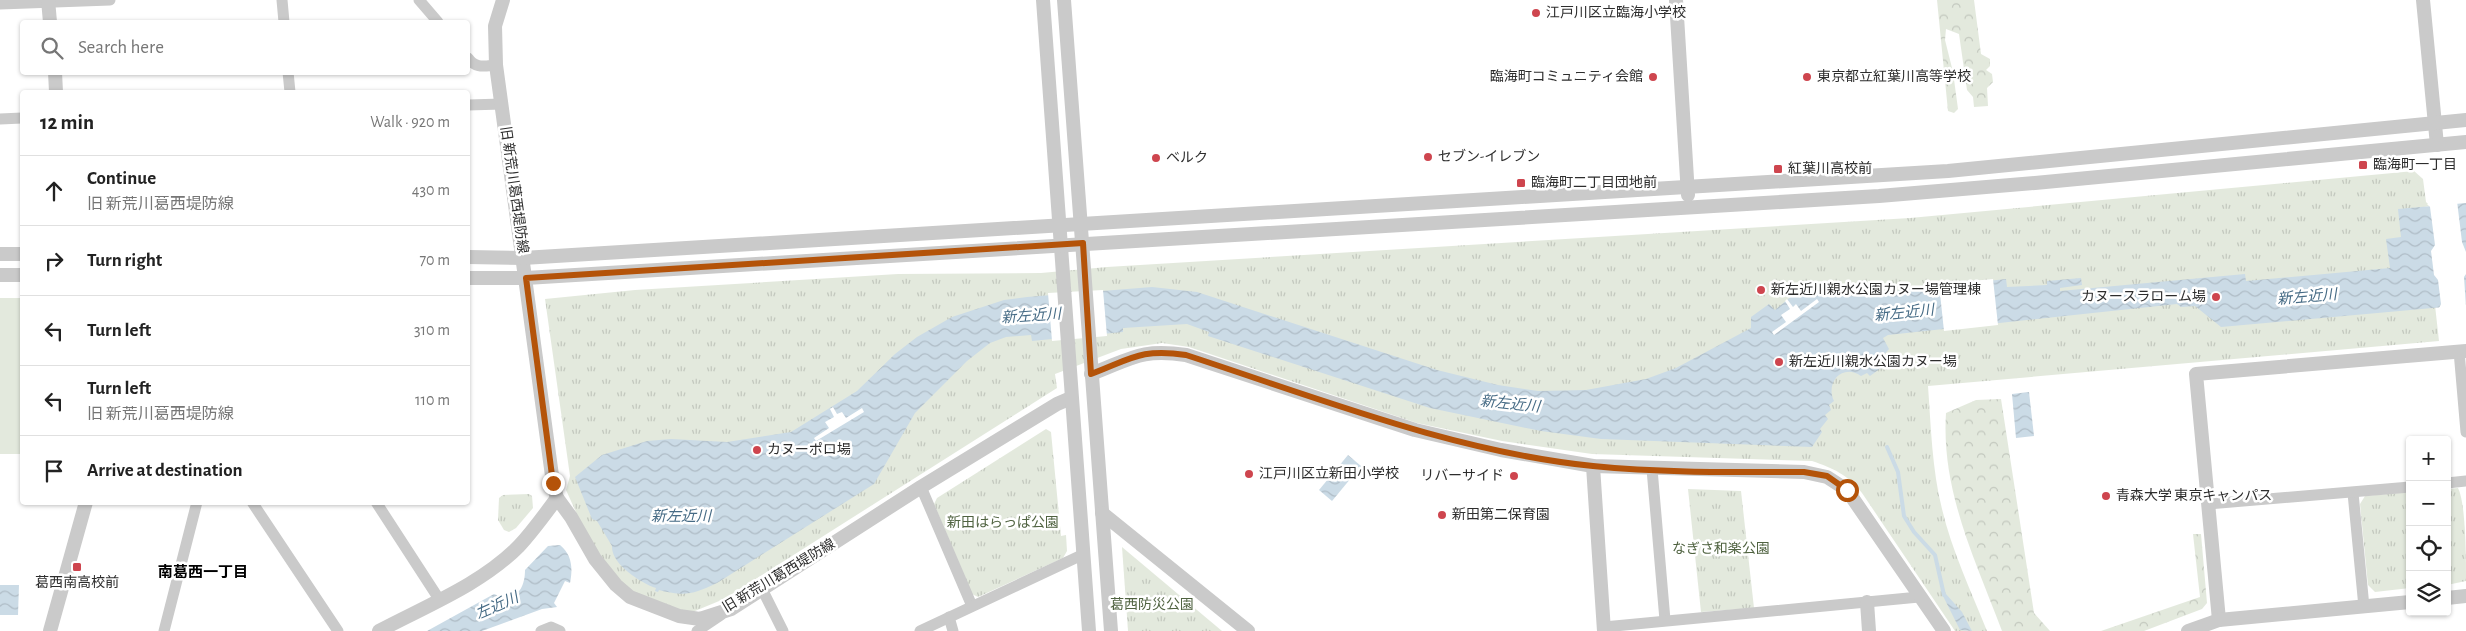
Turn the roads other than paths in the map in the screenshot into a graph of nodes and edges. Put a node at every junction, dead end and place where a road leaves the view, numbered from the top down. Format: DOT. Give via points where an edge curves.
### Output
graph roads {
  1 [pos="110,0"];
  2 [pos="282,0"];
  3 [pos="419,0"];
  4 [pos="503,0"];
  5 [pos="1042,0"];
  6 [pos="1064,0"];
  7 [pos="1676,0"];
  8 [pos="2423,0"];
  9 [pos="48,1"];
  10 [pos="0,4"];
  11 [pos="50,20"];
  12 [pos="284,20"];
  13 [pos="436,20"];
  14 [pos="470,60"];
  15 [pos="496,65"];
  16 [pos="55,75"];
  17 [pos="288,75"];
  18 [pos="56,90"];
  19 [pos="290,90"];
  20 [pos="502,104"];
  21 [pos="470,105"];
  22 [pos="20,118"];
  23 [pos="0,119"];
  24 [pos="2466,120"];
  25 [pos="2435,124"];
  26 [pos="2466,142"];
  27 [pos="2437,145"];
  28 [pos="1688,187"];
  29 [pos="1689,206"];
  30 [pos="1082,224"];
  31 [pos="1059,226"];
  32 [pos="1083,243"];
  33 [pos="1060,245"];
  34 [pos="0,254"];
  35 [pos="20,254"];
  36 [pos="470,257"];
  37 [pos="523,258"];
  38 [pos="0,275"];
  39 [pos="20,275"];
  40 [pos="470,278"];
  41 [pos="526,278"];
  42 [pos="2462,351"];
  43 [pos="1091,374"];
  44 [pos="1071,398"];
  45 [pos="2466,432"];
  46 [pos="1593,466"];
  47 [pos="1652,469"];
  48 [pos="2466,481"];
  49 [pos="2451,483"];
  50 [pos="921,487"];
  51 [pos="2406,487"];
  52 [pos="2353,493"];
  53 [pos="558,498"];
  54 [pos="2208,504"];
  55 [pos="85,505"];
  56 [pos="196,505"];
  57 [pos="254,505"];
  58 [pos="378,505"];
  59 [pos="1102,513"];
  60 [pos="1084,554"];
  61 [pos="762,588"];
  62 [pos="2466,596"];
  63 [pos="1919,597"];
  64 [pos="2451,598"];
  65 [pos="440,599"];
  66 [pos="1867,602"];
  67 [pos="2406,602"];
  68 [pos="972,606"];
  69 [pos="2364,606"];
  70 [pos="731,609"];
  71 [pos="949,617"];
  72 [pos="1665,620"];
  73 [pos="2220,625"];
  74 [pos="1604,629"];
  75 [pos="50,631"];
  76 [pos="164,631"];
  77 [pos="338,631"];
  78 [pos="380,631"];
  79 [pos="541,631"];
  80 [pos="560,631"];
  81 [pos="697,631"];
  82 [pos="783,631"];
  83 [pos="920,631"];
  84 [pos="953,631"];
  85 [pos="1089,631"];
  86 [pos="1111,631"];
  87 [pos="1248,631"];
  88 [pos="1869,631"];
  89 [pos="1944,631"];
  90 [pos="2188,631"];
  1 -- 9 [label="street"];
  2 -- 12 [label="street"];
  3 -- 13 [label="street"];
  4 -- 15 [label="street, 旧 新荒川葛西堤防線" via="495,26"];
  5 -- 31 [label="street"];
  6 -- 30 [label="street"];
  7 -- 28 [label="street"];
  8 -- 25 [label="street"];
  9 -- 10 [label="street"];
  9 -- 11 [label="street"];
  14 -- 15 [label="street" via="479,67"];
  15 -- 20 [label="street, 旧 新荒川葛西堤防線"];
  16 -- 18 [label="street"];
  17 -- 19 [label="street"];
  20 -- 21 [label="street"];
  20 -- 37 [label="street, 旧 新荒川葛西堤防線"];
  22 -- 23 [label="street"];
  24 -- 25 [label="street"];
  25 -- 27 [label="street"];
  25 -- 28 [label="street" via="1948,171"];
  26 -- 27 [label="street"];
  27 -- 29 [label="street" via="1958,190"];
  28 -- 29 [label="street"];
  28 -- 30 [label="street"];
  29 -- 32 [label="street"];
  30 -- 31 [label="street"];
  30 -- 32 [label="street"];
  31 -- 33 [label="street"];
  31 -- 37 [label="street"];
  32 -- 33 [label="street"];
  32 -- 43 [label="street"];
  33 -- 41 [label="street"];
  33 -- 44 [label="street"];
  34 -- 35 [label="street"];
  36 -- 37 [label="street"];
  37 -- 41 [label="street, 旧 新荒川葛西堤防線"];
  38 -- 39 [label="street"];
  40 -- 41 [label="street"];
  41 -- 53 [label="street, 旧 新荒川葛西堤防線" via="553,483"];
  42 -- 45 [label="street"];
  42 -- 54 [label="street" via="2196,374"];
  43 -- 46 [label="street" via="1134,355 1161,352 1186,355 1415,430 1501,450"];
  43 -- 59 [label="street"];
  44 -- 50 [label="street, 旧 新荒川葛西堤防線"];
  44 -- 60 [label="street"];
  46 -- 47 [label="street"];
  46 -- 74 [label="street"];
  47 -- 63 [label="street" via="1804,472 1827,476 1847,490"];
  47 -- 72 [label="street"];
  48 -- 49 [label="street"];
  50 -- 61 [label="street, 旧 新荒川葛西堤防線"];
  50 -- 68 [label="street"];
  51 -- 52 [label="street"];
  52 -- 54 [label="street"];
  52 -- 69 [label="street"];
  53 -- 65 [label="street" via="519,546 492,568"];
  53 -- 70 [label="street, 旧 新荒川葛西堤防線" via="605,573 630,597 679,616 700,619"];
  54 -- 73 [label="street"];
  55 -- 75 [label="street"];
  56 -- 76 [label="street"];
  57 -- 77 [label="street"];
  58 -- 65 [label="street"];
  59 -- 86 [label="street"];
  59 -- 87 [label="street"];
  60 -- 68 [label="street"];
  60 -- 85 [label="street"];
  61 -- 70 [label="street, 旧 新荒川葛西堤防線"];
  61 -- 82 [label="street"];
  62 -- 64 [label="street"];
  63 -- 66 [label="street"];
  63 -- 89 [label="street"];
  65 -- 78 [label="street"];
  66 -- 72 [label="street"];
  66 -- 88 [label="street"];
  67 -- 69 [label="street"];
  68 -- 71 [label="street"];
  69 -- 73 [label="street"];
  70 -- 81 [label="street"];
  71 -- 83 [label="street"];
  71 -- 84 [label="street"];
  72 -- 74 [label="street"];
  73 -- 90 [label="street"];
  79 -- 80 [label="street" via="551,627"];
}
